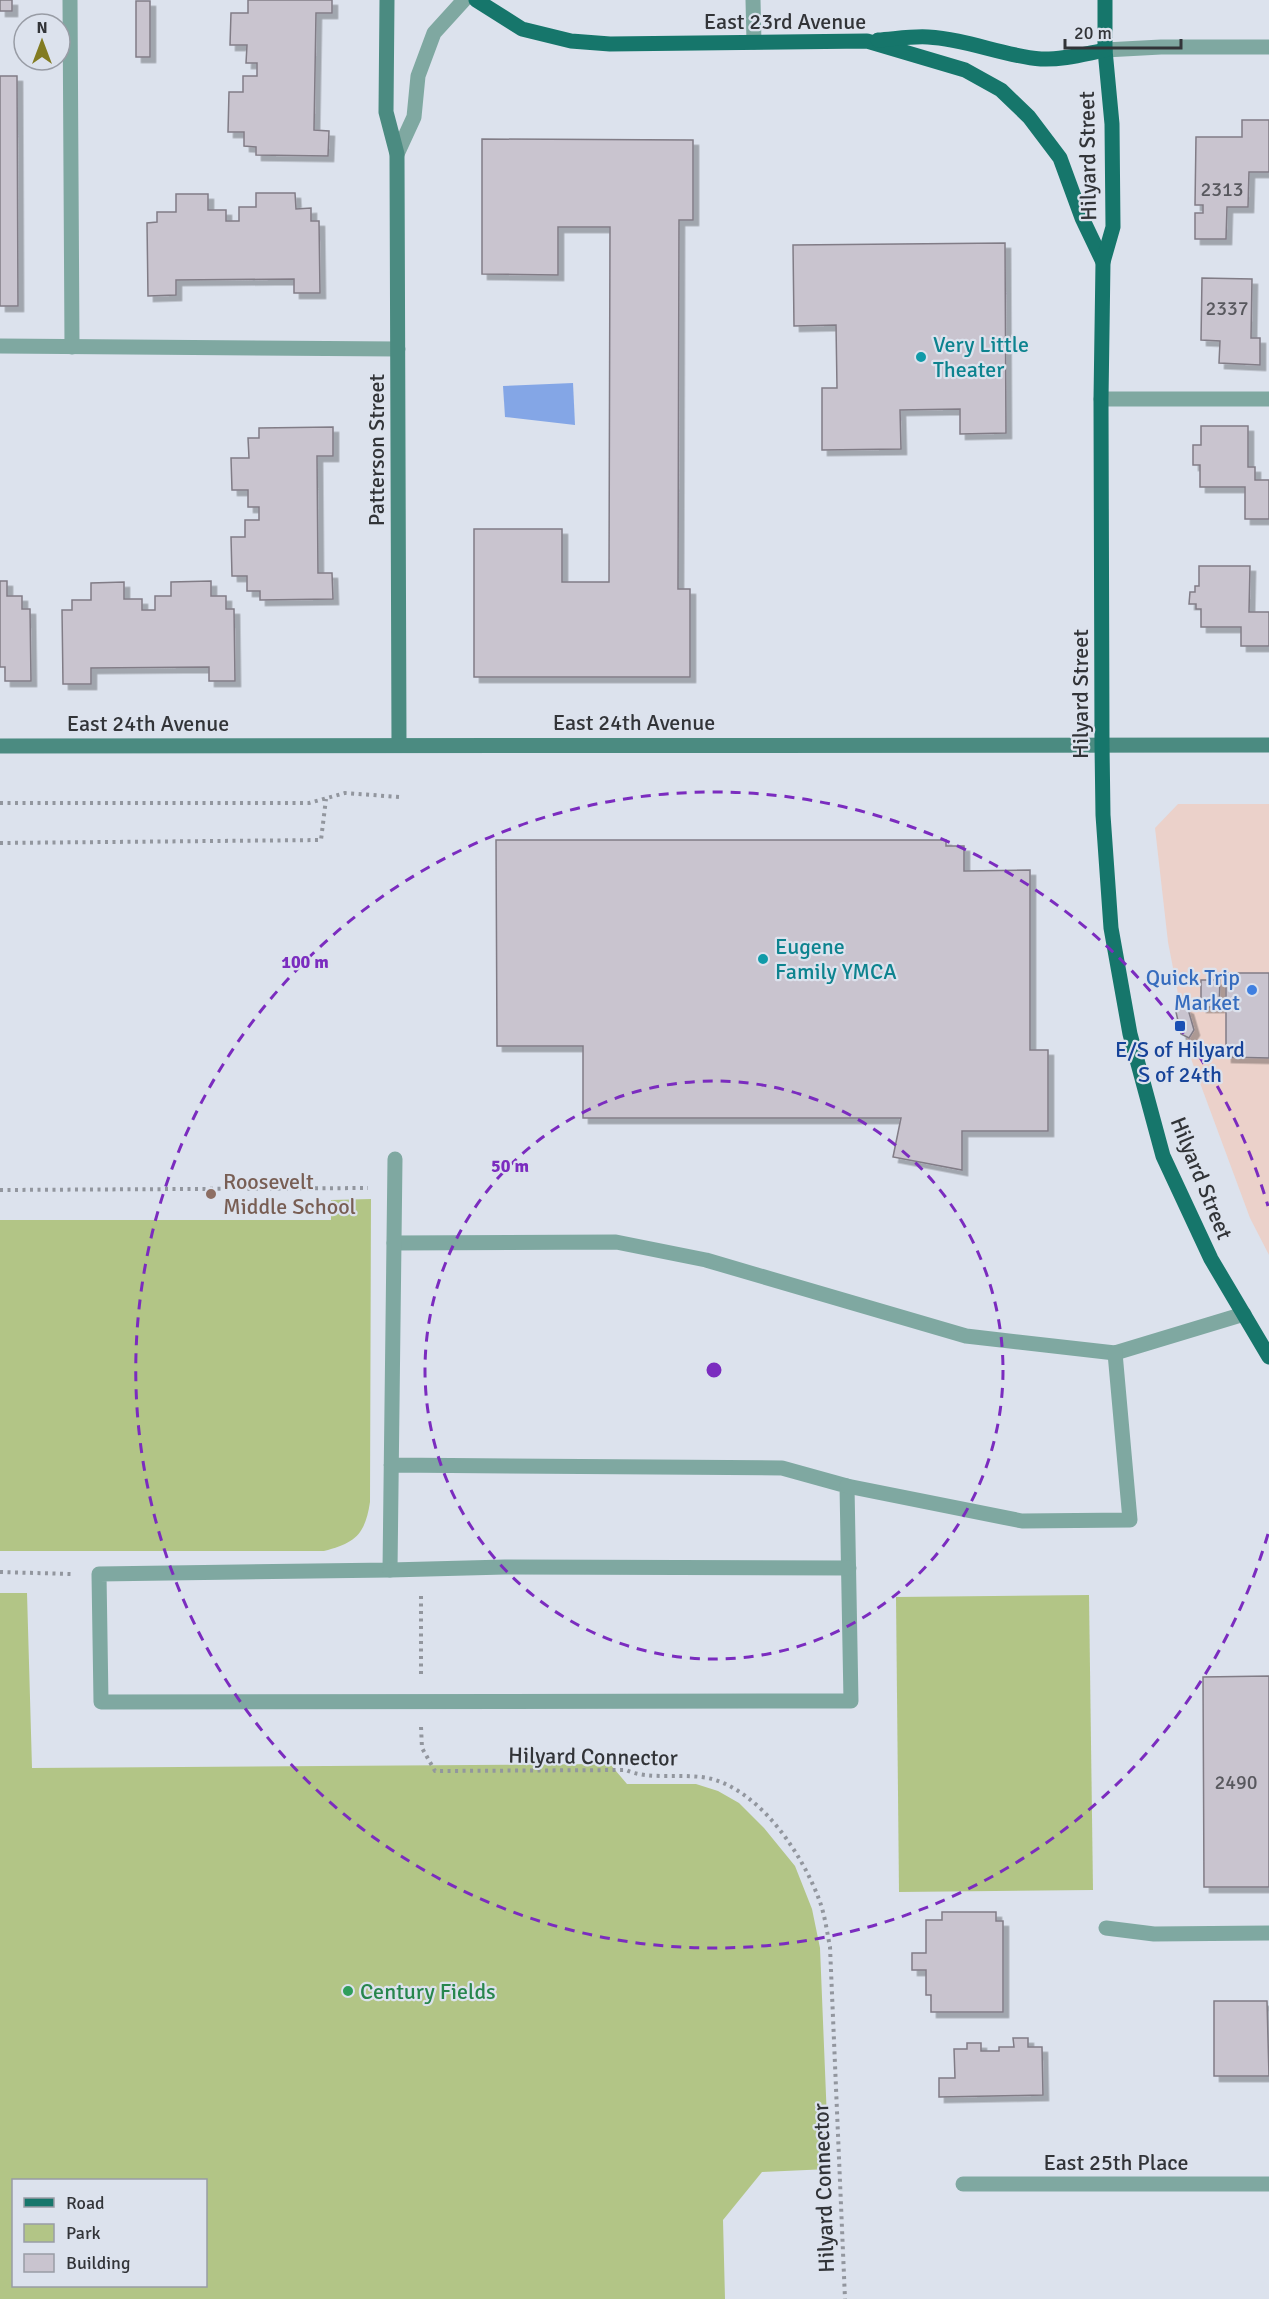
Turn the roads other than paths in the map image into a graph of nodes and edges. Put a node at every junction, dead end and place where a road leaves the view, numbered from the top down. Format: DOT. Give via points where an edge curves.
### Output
graph roads {
  1 [pos="70,0"];
  2 [pos="387,0"];
  3 [pos="464,0"];
  4 [pos="476,0"];
  5 [pos="753,0"];
  6 [pos="1105,0"];
  7 [pos="867,41"];
  8 [pos="754,42"];
  9 [pos="1269,47"];
  10 [pos="1105,50"];
  11 [pos="397,154"];
  12 [pos="1103,262"];
  13 [pos="0,346"];
  14 [pos="72,347"];
  15 [pos="398,348"];
  16 [pos="1101,399"];
  17 [pos="1269,399"];
  18 [pos="399,745"];
  19 [pos="1102,745"];
  20 [pos="1269,745"];
  21 [pos="0,746"];
  22 [pos="395,1159"];
  23 [pos="394,1243"];
  24 [pos="1244,1314"];
  25 [pos="1115,1353"];
  26 [pos="1269,1357"];
  27 [pos="391,1465"];
  28 [pos="847,1486"];
  29 [pos="849,1568"];
  30 [pos="390,1570"];
  31 [pos="1106,1928"];
  32 [pos="1269,1933"];
  33 [pos="963,2184"];
  34 [pos="1269,2184"];
  1 -- 14 [label="street"];
  2 -- 11 [label="street, Patterson Street" via="386,112"];
  3 -- 11 [label="street, Patterson Street" via="434,33 418,76 414,117"];
  4 -- 8 [label="main road, East 23rd Avenue" via="522,29 571,41"];
  5 -- 8 [label="street"];
  6 -- 10 [label="main road, Hilyard Street"];
  7 -- 8 [label="main road, East 23rd Avenue"];
  7 -- 10 [label="main road" via="927,36 1042,59"];
  7 -- 12 [label="main road, East 23rd Avenue" via="965,70 1001,90 1029,117 1060,158"];
  9 -- 10 [label="street"];
  10 -- 12 [label="main road, Hilyard Street" via="1112,124 1113,227"];
  11 -- 15 [label="street, Patterson Street"];
  12 -- 16 [label="main road, Hilyard Street"];
  13 -- 14 [label="street"];
  14 -- 15 [label="street"];
  15 -- 18 [label="street, Patterson Street"];
  16 -- 17 [label="street"];
  16 -- 19 [label="main road, Hilyard Street"];
  18 -- 19 [label="street, East 24th Avenue"];
  18 -- 21 [label="street, East 24th Avenue"];
  19 -- 20 [label="street, East 24th Avenue"];
  19 -- 24 [label="main road, Hilyard Street" via="1111,928 1130,1034 1164,1156 1211,1259"];
  22 -- 23 [label="street"];
  23 -- 25 [label="street" via="616,1242 706,1260 966,1336"];
  23 -- 27 [label="street"];
  24 -- 25 [label="street"];
  24 -- 26 [label="main road, Hilyard Street"];
  25 -- 28 [label="street" via="1130,1520 1022,1521"];
  27 -- 28 [label="street" via="782,1468"];
  27 -- 30 [label="street"];
  28 -- 29 [label="street"];
  29 -- 30 [label="street"];
  29 -- 30 [label="street" via="851,1701 101,1702 99,1574"];
  31 -- 32 [label="street" via="1154,1934"];
  33 -- 34 [label="street, East 25th Place"];
}
